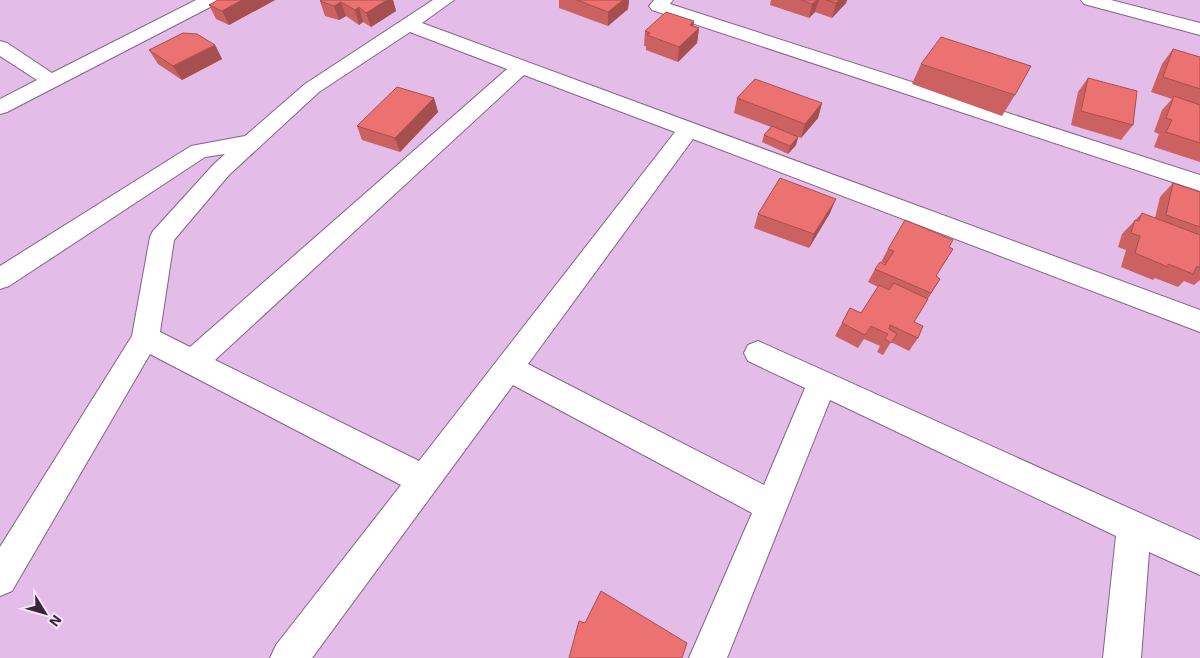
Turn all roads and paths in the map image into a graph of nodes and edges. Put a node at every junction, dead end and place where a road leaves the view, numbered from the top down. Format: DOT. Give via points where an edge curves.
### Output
graph roads {
  1 [pos="210,0"];
  2 [pos="444,0"];
  3 [pos="664,0"];
  4 [pos="1090,0"];
  5 [pos="407,24"];
  6 [pos="1200,29"];
  7 [pos="0,47"];
  8 [pos="521,67"];
  9 [pos="51,81"];
  10 [pos="0,107"];
  11 [pos="689,129"];
  12 [pos="252,142"];
  13 [pos="1200,183"];
  14 [pos="0,279"];
  15 [pos="1200,321"];
  16 [pos="145,338"];
  17 [pos="758,354"];
  18 [pos="193,362"];
  19 [pos="508,368"];
  20 [pos="822,383"];
  21 [pos="424,480"];
  22 [pos="771,506"];
  23 [pos="1134,528"];
  24 [pos="1200,558"];
  25 [pos="0,579"];
  26 [pos="289,658"];
  27 [pos="708,658"];
  28 [pos="1122,658"];
  1 -- 9 [label="street"];
  2 -- 5 [label="street"];
  3 -- 13 [label="street" via="658,6"];
  4 -- 6 [label="street"];
  5 -- 8 [label="street"];
  5 -- 12 [label="street" via="312,88"];
  7 -- 9 [label="street"];
  8 -- 11 [label="street"];
  8 -- 18 [label="street"];
  9 -- 10 [label="street"];
  11 -- 15 [label="street"];
  11 -- 19 [label="street"];
  12 -- 14 [label="street" via="198,151"];
  12 -- 16 [label="street" via="221,170 162,237"];
  16 -- 18 [label="street"];
  16 -- 25 [label="street"];
  17 -- 20 [label="street"];
  18 -- 21 [label="street"];
  19 -- 21 [label="street"];
  19 -- 22 [label="street"];
  20 -- 22 [label="street"];
  20 -- 23 [label="street"];
  21 -- 26 [label="street"];
  22 -- 27 [label="street"];
  23 -- 24 [label="street"];
  23 -- 28 [label="street"];
}
